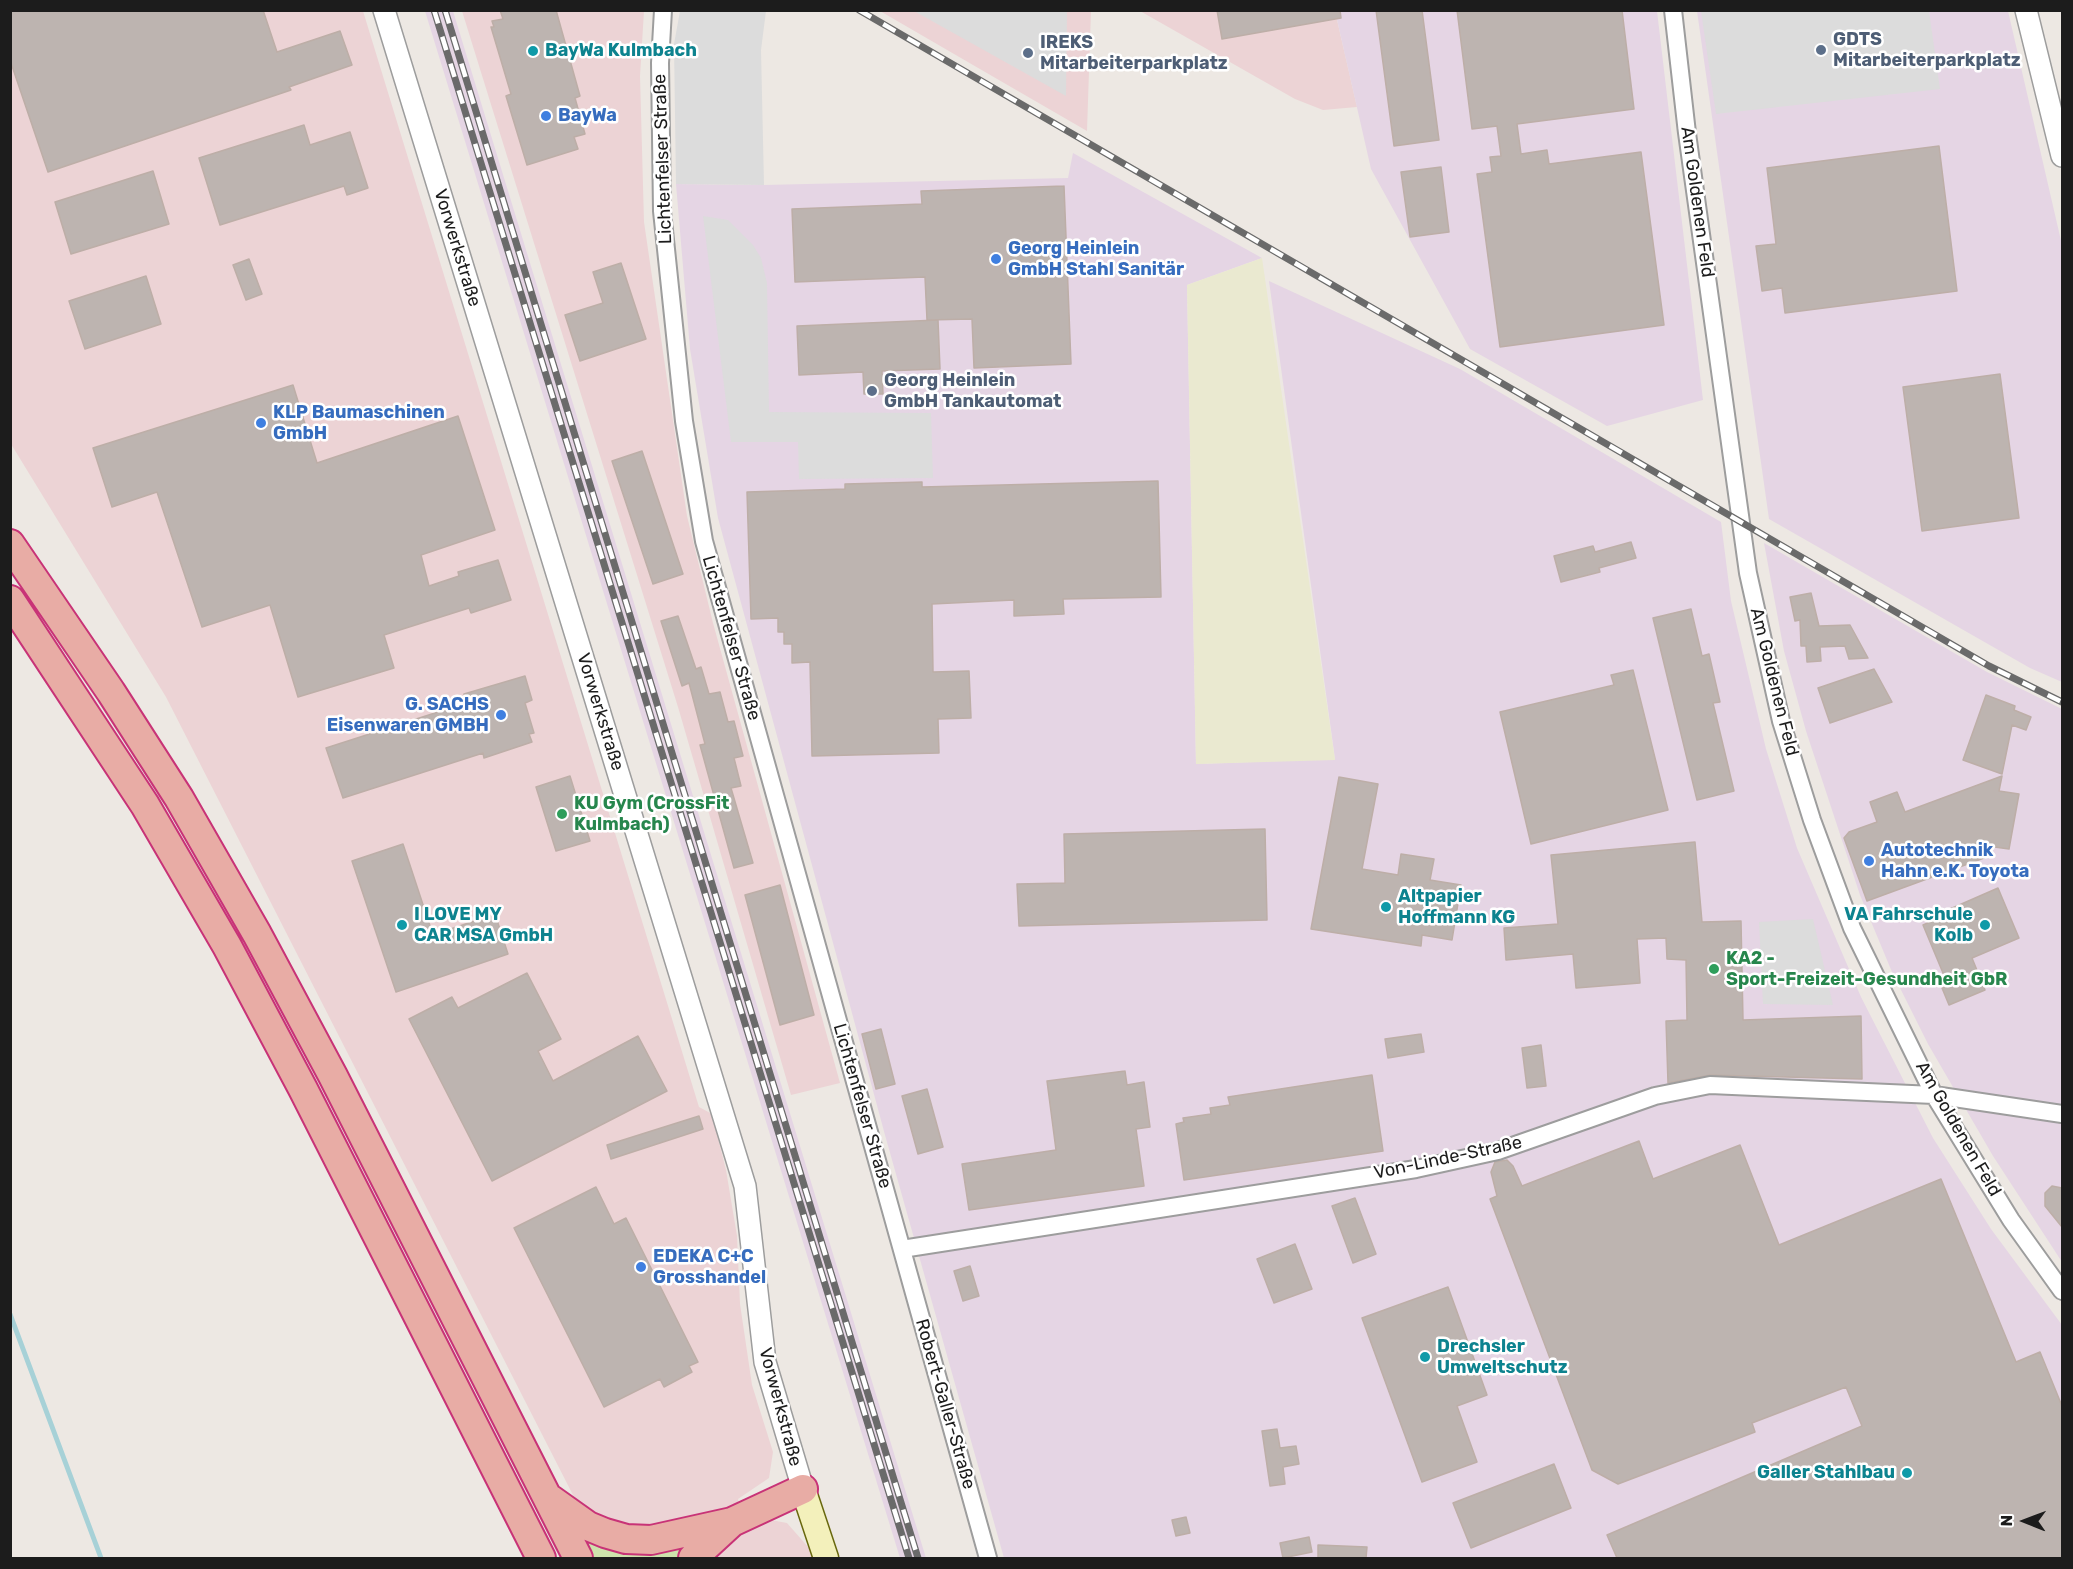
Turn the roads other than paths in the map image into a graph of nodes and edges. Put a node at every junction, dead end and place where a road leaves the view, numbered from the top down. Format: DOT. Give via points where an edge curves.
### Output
graph roads {
  1 [pos="384,10"];
  2 [pos="663,10"];
  3 [pos="1673,10"];
  4 [pos="2026,10"];
  5 [pos="2062,156"];
  6 [pos="13,545"];
  7 [pos="10,600"];
  8 [pos="1934,1095"];
  9 [pos="2062,1114"];
  10 [pos="902,1249"];
  11 [pos="2062,1291"];
  12 [pos="803,1489"];
  13 [pos="546,1496"];
  14 [pos="732,1522"];
  15 [pos="541,1558"];
  16 [pos="578,1558"];
  17 [pos="693,1558"];
  18 [pos="826,1558"];
  19 [pos="988,1558"];
  1 -- 12 [label="street, Vorwerkstraße" via="745,1186 765,1362"];
  2 -- 10 [label="street, Lichtenfelser Straße" via="662,205 684,421 704,541"];
  3 -- 8 [label="street, Am Goldenen Feld" via="1748,573 1764,654 1812,820 1852,928"];
  4 -- 5 [label="street"];
  6 -- 13 [label="highway" via="179,798 257,934 339,1086"];
  7 -- 15 [label="highway" via="145,805 227,946"];
  8 -- 9 [label="street, Von-Linde-Straße"];
  8 -- 10 [label="street, Von-Linde-Straße" via="1710,1085 1655,1096 1498,1151 1416,1168"];
  8 -- 11 [label="street, Am Goldenen Feld" via="2011,1220"];
  10 -- 19 [label="street, Robert-Galler-Straße"];
  12 -- 14 [label="highway"];
  12 -- 18 [label="main road, Vorwerkstraße"];
  13 -- 14 [label="highway" via="588,1526 626,1539 651,1540"];
  13 -- 16 [label="highway"];
  14 -- 17 [label="highway"];
}
